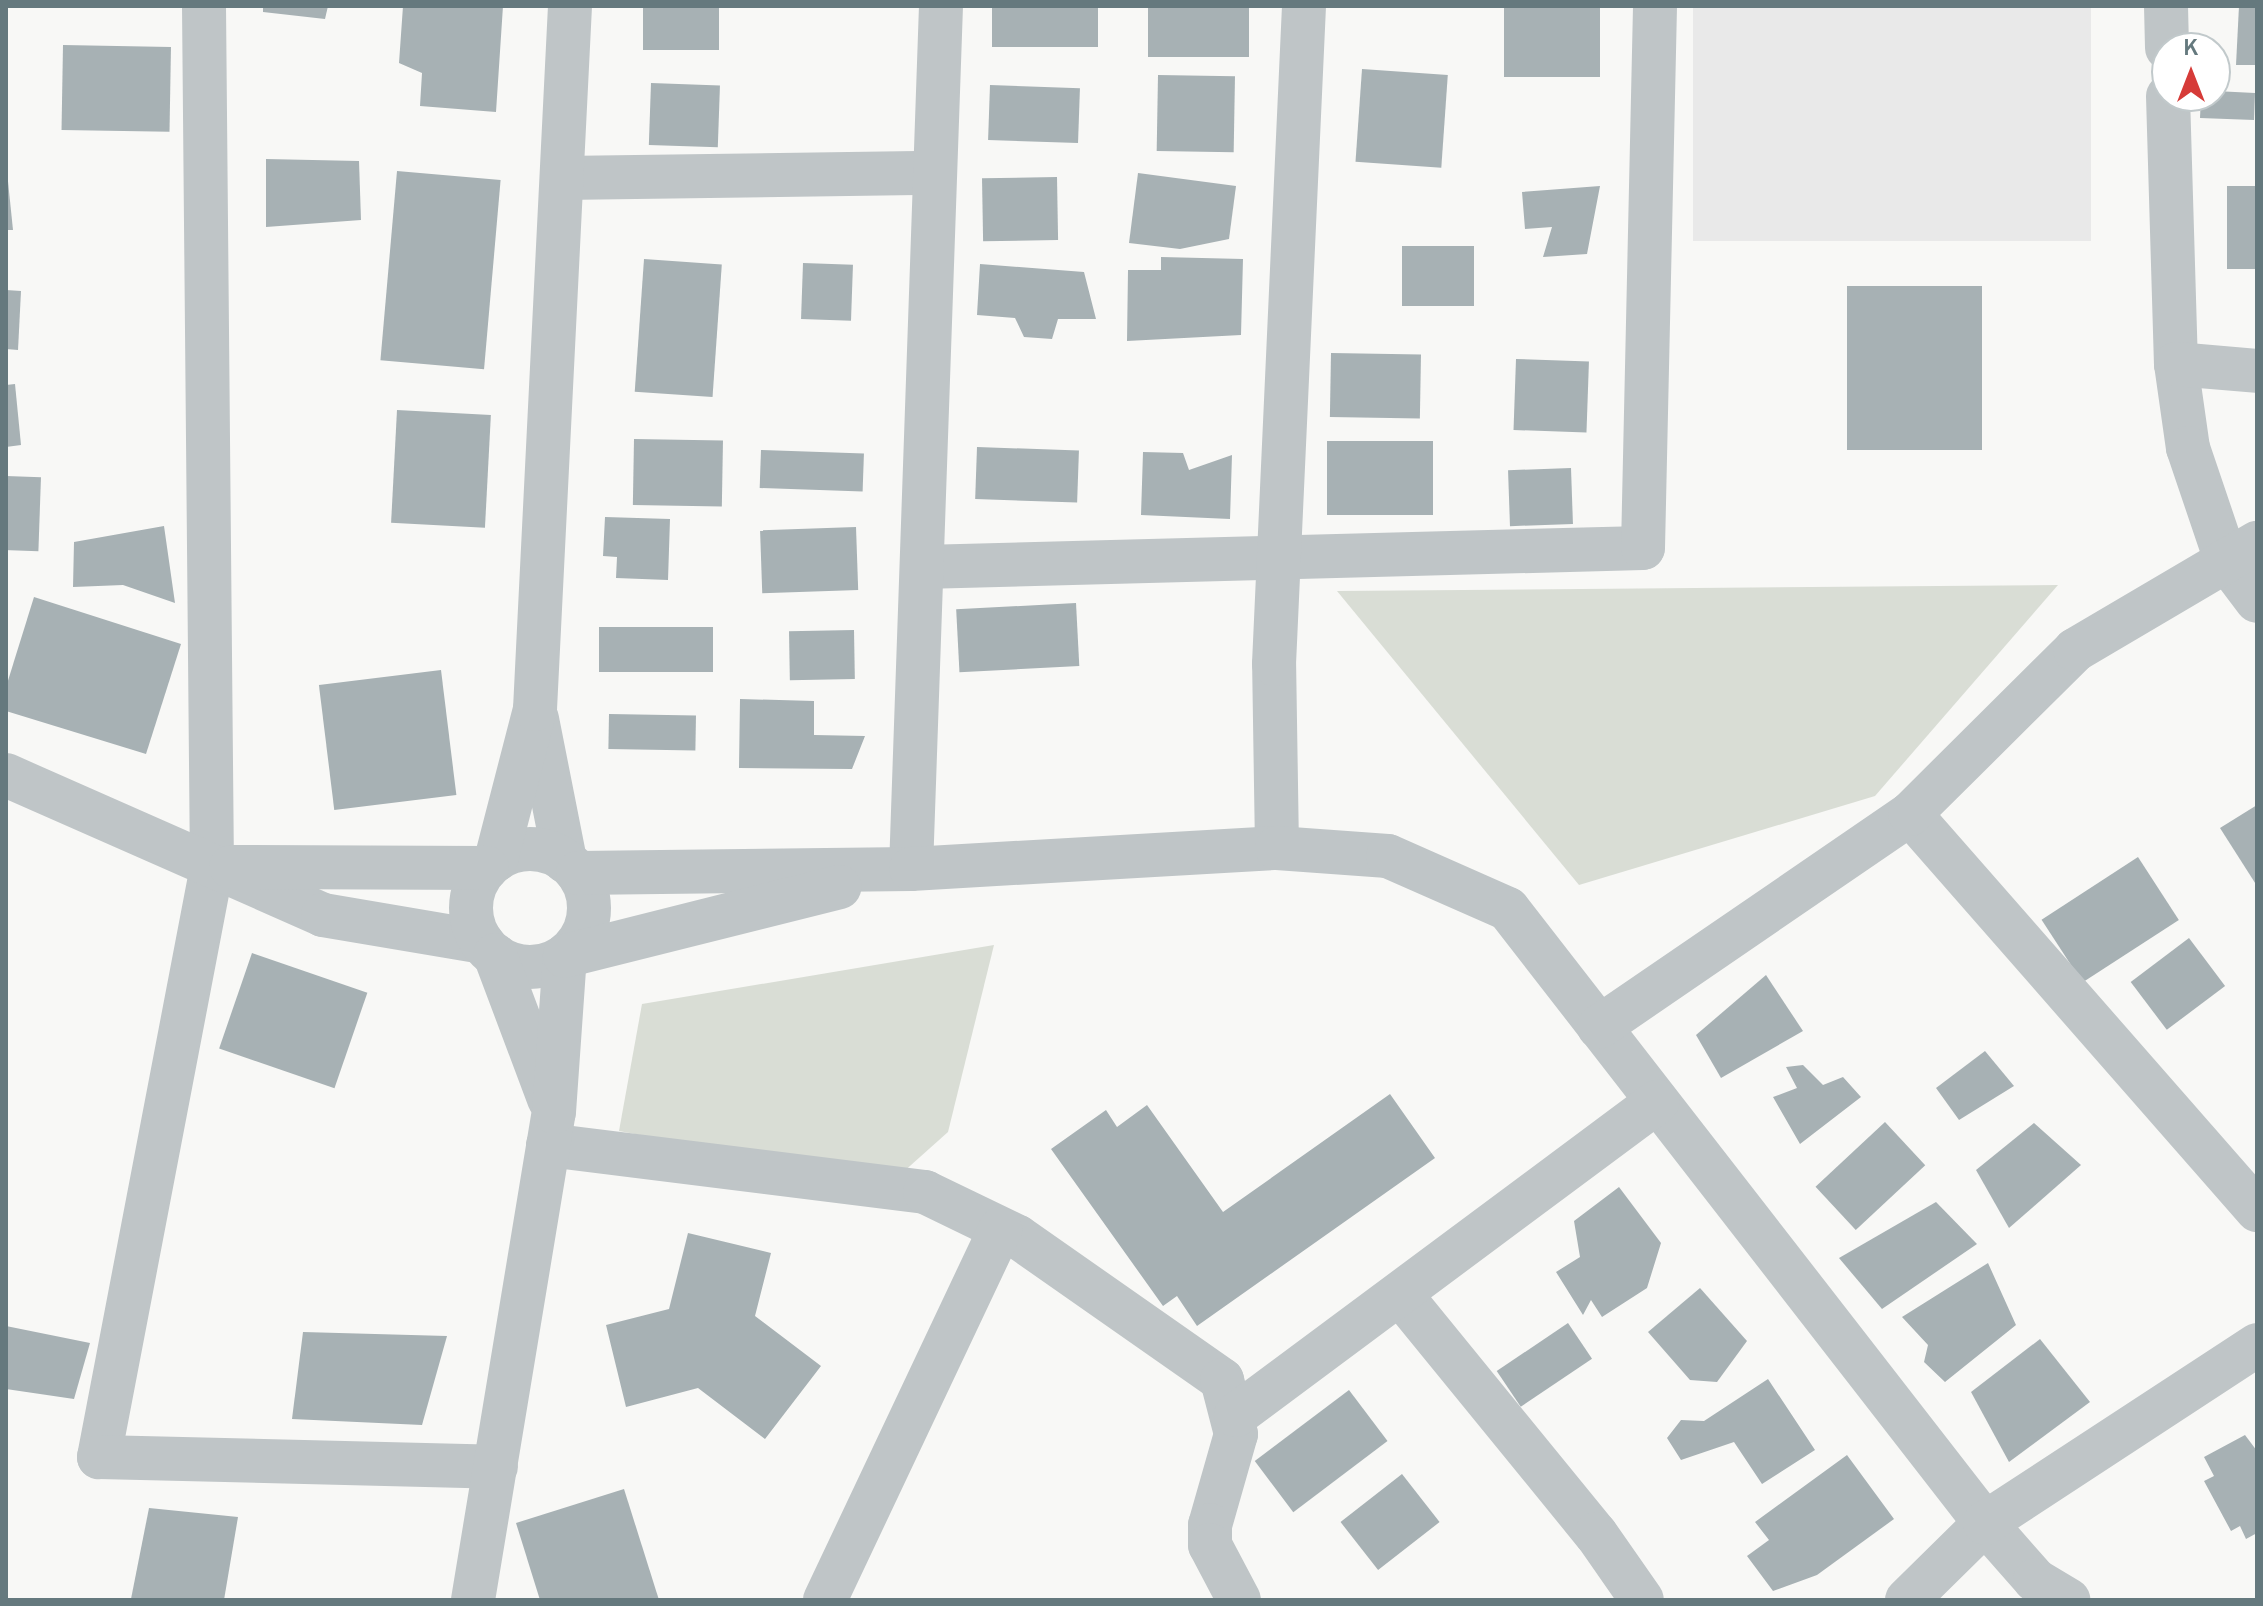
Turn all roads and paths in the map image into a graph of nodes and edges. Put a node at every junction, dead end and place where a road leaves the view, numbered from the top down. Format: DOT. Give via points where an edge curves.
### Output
graph roads {
  1 [pos="204,6"];
  2 [pos="570,6"];
  3 [pos="941,6"];
  4 [pos="1304,6"];
  5 [pos="1655,6"];
  6 [pos="2166,6"];
  7 [pos="2167,32"];
  8 [pos="2168,112"];
  9 [pos="935,173"];
  10 [pos="562,178"];
  11 [pos="2176,364"];
  12 [pos="2257,371"];
  13 [pos="2242,552"];
  14 [pos="1279,556"];
  15 [pos="922,567"];
  16 [pos="2257,601"];
  17 [pos="535,709"];
  18 [pos="6,775"];
  19 [pos="1910,814"];
  20 [pos="1277,848"];
  21 [pos="492,864"];
  22 [pos="212,867"];
  23 [pos="572,867"];
  24 [pos="911,869"];
  25 [pos="489,949"];
  26 [pos="565,956"];
  27 [pos="1599,1027"];
  28 [pos="1657,1102"];
  29 [pos="551,1128"];
  30 [pos="2257,1210"];
  31 [pos="1000,1229"];
  32 [pos="1400,1294"];
  33 [pos="2257,1345"];
  34 [pos="1236,1415"];
  35 [pos="496,1467"];
  36 [pos="1985,1523"];
  37 [pos="473,1600"];
  38 [pos="825,1600"];
  39 [pos="1239,1600"];
  40 [pos="1642,1600"];
  41 [pos="1907,1600"];
  42 [pos="2068,1600"];
  1 -- 22 [label="street"];
  2 -- 10 [label="street"];
  3 -- 9 [label="street"];
  4 -- 14 [label="street"];
  5 -- 14 [label="street" via="1643,548"];
  6 -- 7 [label="street"];
  8 -- 11 [label="street"];
  9 -- 10 [label="street"];
  9 -- 15 [label="street"];
  10 -- 17 [label="street"];
  11 -- 12 [label="street"];
  11 -- 13 [label="street" via="2188,448"];
  13 -- 16 [label="street"];
  13 -- 19 [label="street" via="2075,650"];
  14 -- 15 [label="street"];
  14 -- 20 [label="street"];
  15 -- 24 [label="street"];
  17 -- 21 [label="street"];
  17 -- 23 [label="street"];
  18 -- 22 [label="street"];
  19 -- 27 [label="street"];
  19 -- 30 [label="street"];
  20 -- 24 [label="street"];
  20 -- 27 [label="street" via="1388,856 1508,909"];
  21 -- 22 [label="street"];
  21 -- 23 [label="street" via="530,849"];
  21 -- 25 [label="street" via="471,908"];
  22 -- 25 [label="street" via="323,915"];
  22 -- 35 [label="street" via="99,1457"];
  23 -- 24 [label="street"];
  23 -- 26 [label="street" via="587,890 587,926"];
  24 -- 26 [label="street"];
  25 -- 26 [label="street" via="530,967"];
  25 -- 29 [label="street"];
  26 -- 29 [label="street"];
  27 -- 28 [label="street"];
  28 -- 32 [label="street"];
  28 -- 36 [label="street"];
  29 -- 31 [label="street" via="925,1192"];
  29 -- 35 [label="street"];
  31 -- 34 [label="street" via="1208,1364"];
  31 -- 38 [label="street"];
  32 -- 34 [label="street"];
  32 -- 40 [label="street" via="1596,1534"];
  33 -- 36 [label="street"];
  34 -- 39 [label="street" via="1210,1525 1216,1564"];
  35 -- 37 [label="street"];
  36 -- 41 [label="street"];
  36 -- 42 [label="street" via="2035,1580"];
}
